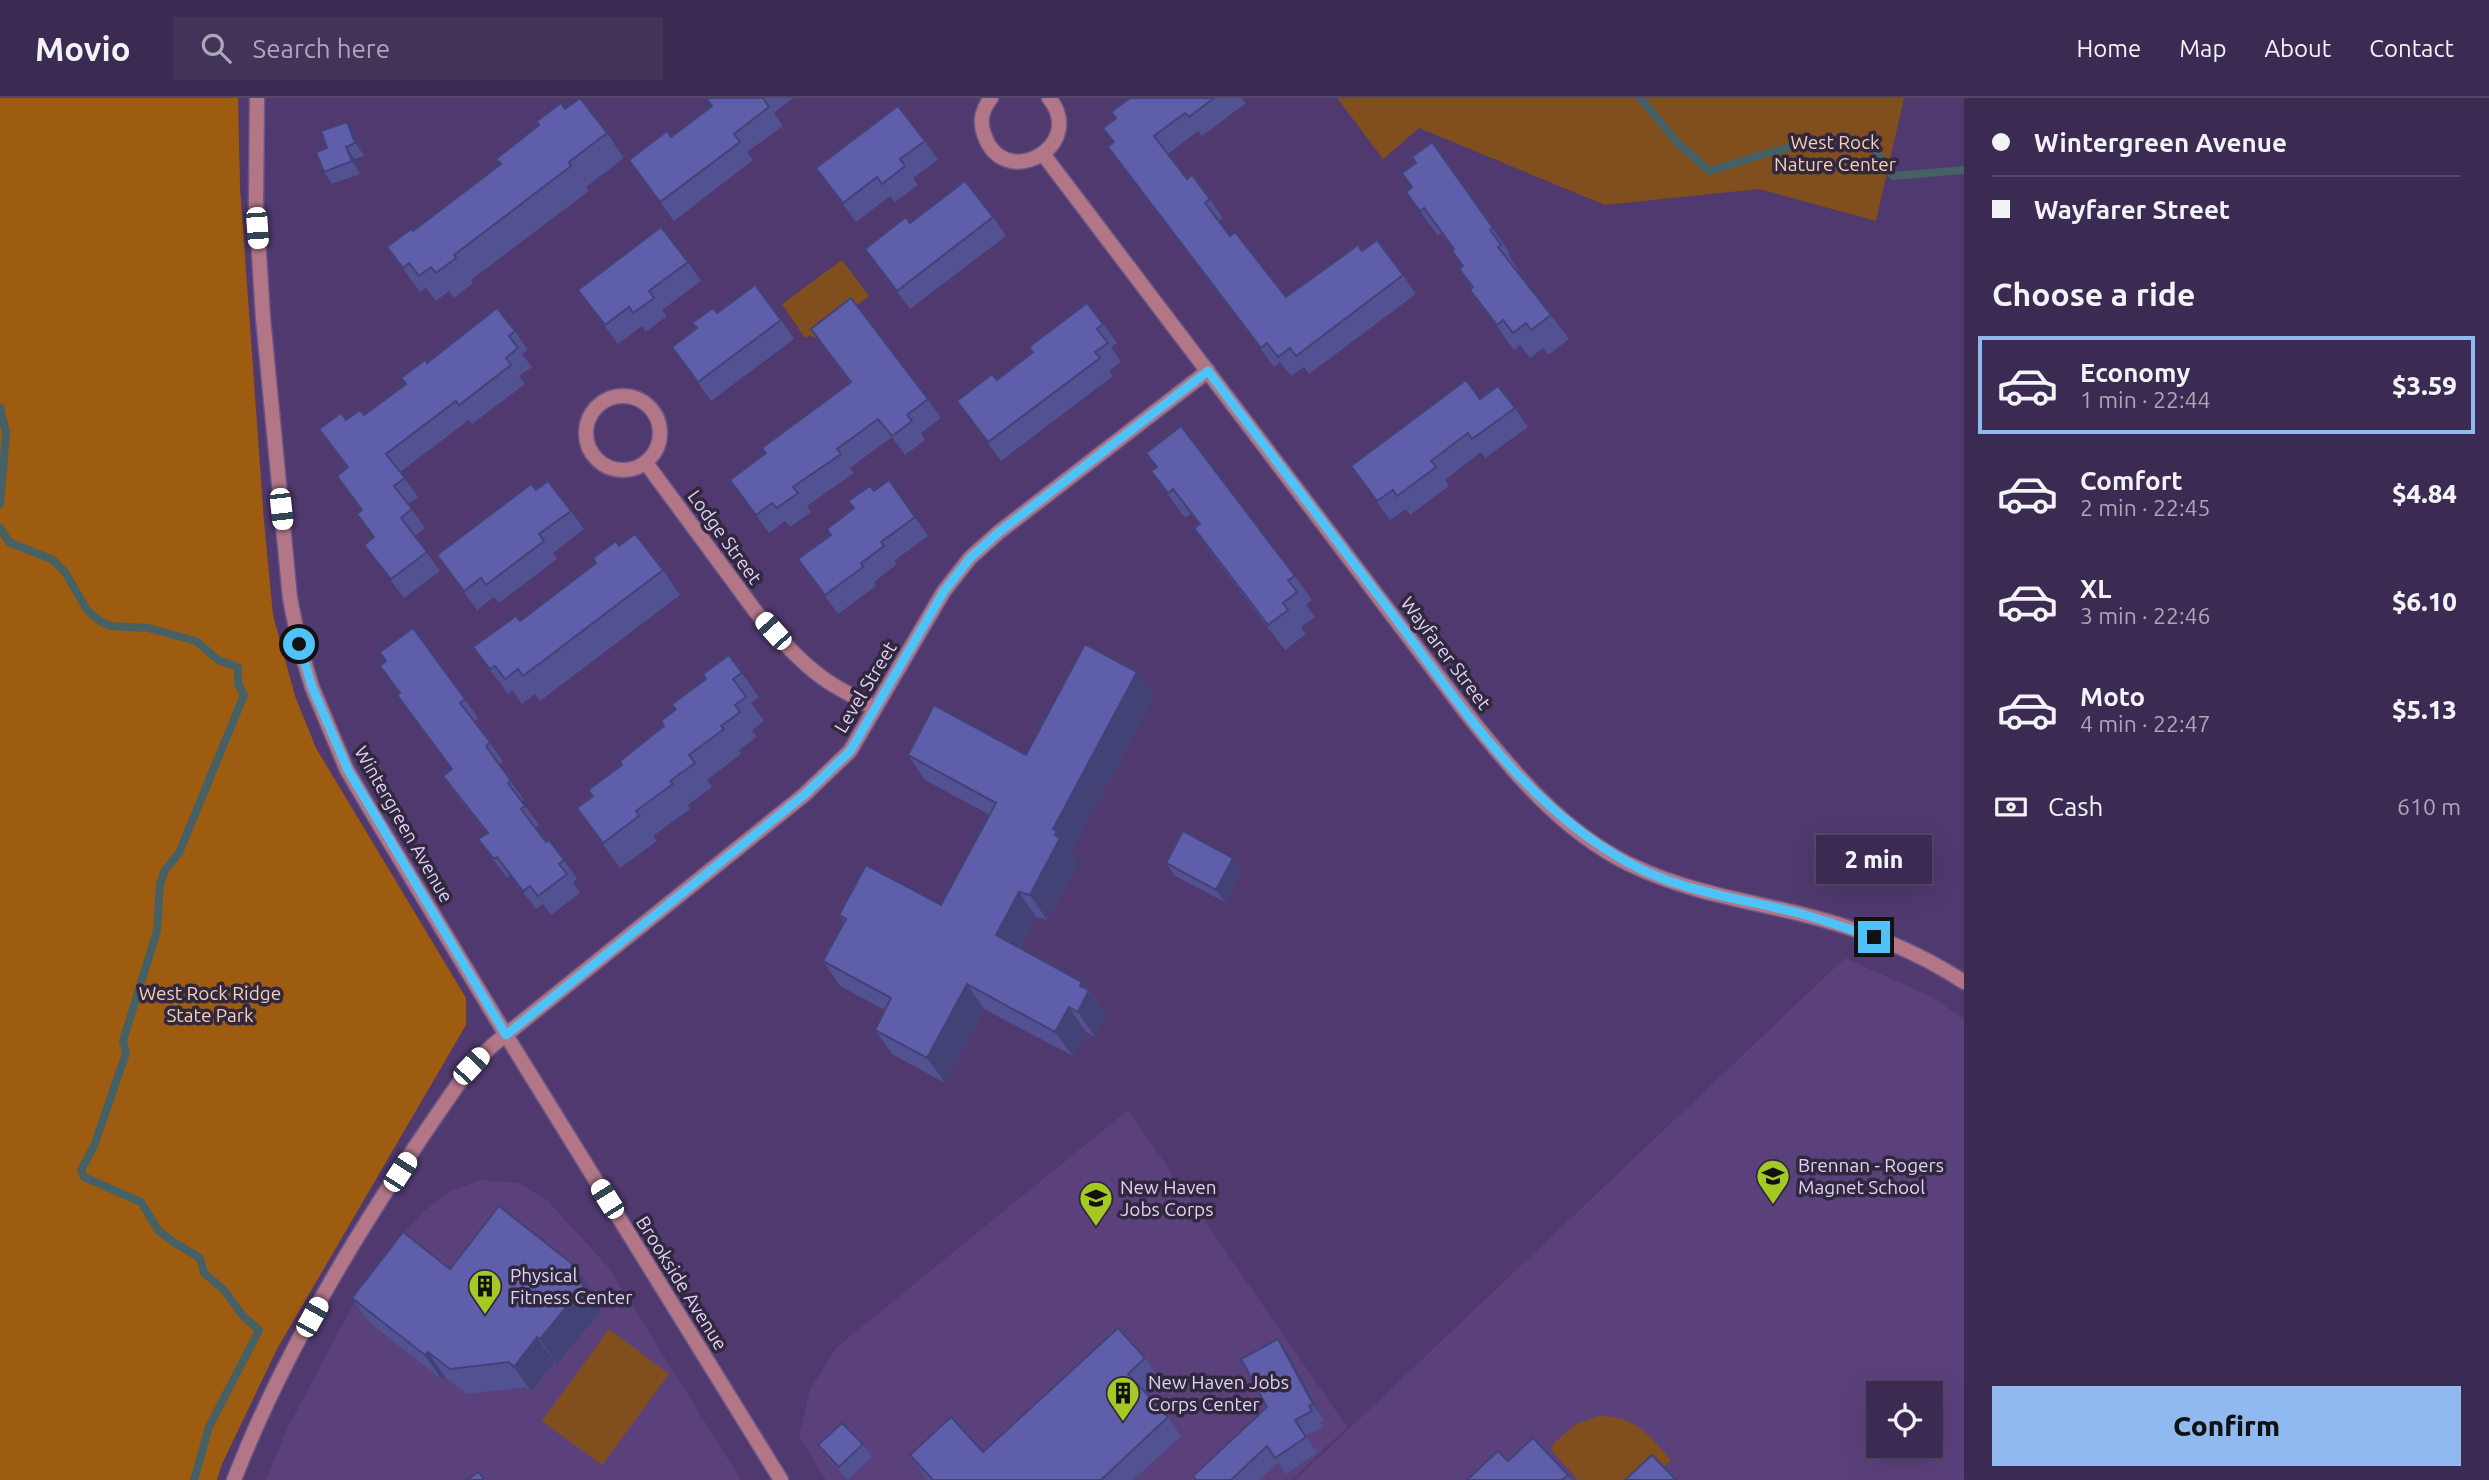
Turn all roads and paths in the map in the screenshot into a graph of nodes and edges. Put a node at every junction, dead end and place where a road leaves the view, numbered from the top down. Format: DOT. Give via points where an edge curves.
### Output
graph roads {
  1 [pos="257,98"];
  2 [pos="991,98"];
  3 [pos="1049,98"];
  4 [pos="1044,154"];
  5 [pos="1208,371"];
  6 [pos="646,463"];
  7 [pos="875,708"];
  8 [pos="1964,982"];
  9 [pos="506,1035"];
  10 [pos="234,1480"];
  11 [pos="781,1480"];
  1 -- 9 [label="street, Wintergreen Avenue" via="256,205 263,318 290,598 299,644 348,770"];
  2 -- 4 [label="street" via="982,116 982,129 994,152 1018,162"];
  3 -- 4 [label="street" via="1059,125"];
  4 -- 5 [label="street, Wayfarer Street"];
  5 -- 7 [label="street, Level Street" via="970,558 944,591"];
  5 -- 8 [label="street, Wayfarer Street" via="1467,714 1511,770 1547,806 1628,863 1665,879 1798,913 1891,944"];
  6 -- 6 [label="street" via="624,471 601,464 593,456 587,445 586,422 600,402 612,396 638,398 656,415 660,441"];
  6 -- 7 [label="street, Lodge Street" via="773,631 826,681"];
  7 -- 9 [label="street, Level Street" via="850,751 804,795"];
  9 -- 10 [label="street" via="471,1066 371,1217 290,1357"];
  9 -- 11 [label="street, Brookside Avenue"];
}
